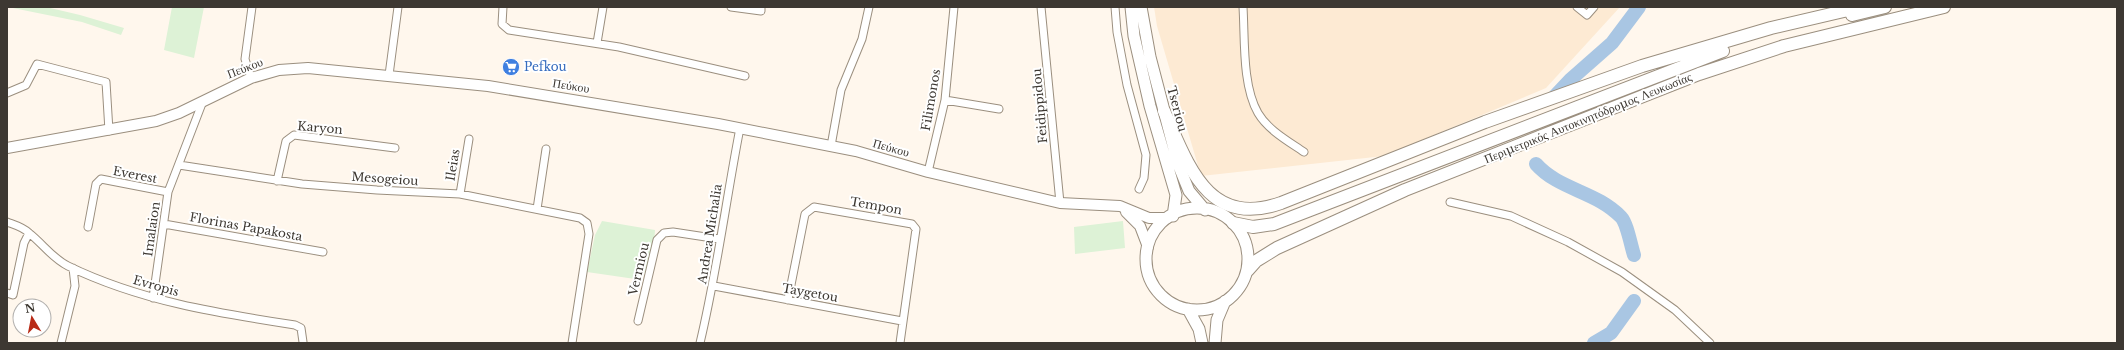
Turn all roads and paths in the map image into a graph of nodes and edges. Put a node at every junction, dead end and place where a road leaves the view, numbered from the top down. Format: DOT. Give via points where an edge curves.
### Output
graph roads {
  1 [pos="252,7"];
  2 [pos="398,7"];
  3 [pos="503,7"];
  4 [pos="603,7"];
  5 [pos="731,7"];
  6 [pos="761,7"];
  7 [pos="869,7"];
  8 [pos="954,7"];
  9 [pos="1041,7"];
  10 [pos="1115,7"];
  11 [pos="1131,7"];
  12 [pos="1243,7"];
  13 [pos="1577,7"];
  14 [pos="1594,7"];
  15 [pos="1861,7"];
  16 [pos="1885,7"];
  17 [pos="1944,7"];
  18 [pos="1144,9"];
  19 [pos="597,43"];
  20 [pos="389,75"];
  21 [pos="745,76"];
  22 [pos="251,78"];
  23 [pos="7,93"];
  24 [pos="945,100"];
  25 [pos="203,102"];
  26 [pos="999,109"];
  27 [pos="1164,111"];
  28 [pos="740,128"];
  29 [pos="109,131"];
  30 [pos="469,139"];
  31 [pos="831,146"];
  32 [pos="7,148"];
  33 [pos="395,148"];
  34 [pos="546,149"];
  35 [pos="1304,152"];
  36 [pos="179,165"];
  37 [pos="928,172"];
  38 [pos="277,181"];
  39 [pos="1139,189"];
  40 [pos="168,192"];
  41 [pos="460,194"];
  42 [pos="1450,202"];
  43 [pos="1060,203"];
  44 [pos="1112,205"];
  45 [pos="537,209"];
  46 [pos="1205,210"];
  47 [pos="1170,217"];
  48 [pos="7,222"];
  49 [pos="1233,223"];
  50 [pos="164,224"];
  51 [pos="88,227"];
  52 [pos="29,233"];
  53 [pos="719,239"];
  54 [pos="1148,247"];
  55 [pos="323,252"];
  56 [pos="73,268"];
  57 [pos="1248,270"];
  58 [pos="714,286"];
  59 [pos="7,293"];
  60 [pos="153,298"];
  61 [pos="788,300"];
  62 [pos="1225,301"];
  63 [pos="1188,309"];
  64 [pos="638,321"];
  65 [pos="902,321"];
  66 [pos="303,342"];
  67 [pos="61,343"];
  68 [pos="572,343"];
  69 [pos="700,343"];
  70 [pos="900,343"];
  71 [pos="1202,343"];
  72 [pos="1214,343"];
  73 [pos="1710,343"];
  1 -- 22 [label="street" via="245,60"];
  2 -- 20 [label="street"];
  3 -- 19 [label="street" via="502,24 509,30"];
  4 -- 19 [label="street"];
  5 -- 6 [label="street" via="761,11"];
  7 -- 31 [label="street" via="862,39 841,90"];
  8 -- 24 [label="street, Filimonos"];
  9 -- 43 [label="street, Feidippidou"];
  10 -- 39 [label="street" via="1127,85 1146,156 1144,178"];
  11 -- 47 [label="main road, Tseriou" via="1134,36 1150,106 1176,195"];
  12 -- 35 [label="street" via="1250,96 1258,113 1272,129"];
  13 -- 14 [label="street" via="1587,15"];
  15 -- 27 [label="highway" via="1772,28 1642,66 1486,122 1270,207 1251,209 1236,206 1223,202 1210,193 1194,176"];
  16 -- 49 [label="highway, Περιμετρικός Αυτοκινητόδρομος Λευκωσίας" via="1791,30 1701,58 1274,224 1253,227"];
  17 -- 57 [label="highway, Περιμετρικός Αυτοκινητόδρομος Λευκωσίας" via="1791,44 1699,74 1405,190 1278,248 1256,260"];
  18 -- 27 [label="main road, Tseriou" via="1150,56"];
  19 -- 21 [label="street"];
  20 -- 22 [label="main road, Πεύκου" via="308,68 278,70"];
  20 -- 28 [label="main road, Πεύκου" via="488,86"];
  22 -- 25 [label="main road, Πεύκου"];
  23 -- 29 [label="street" via="26,85 37,64 106,82"];
  24 -- 26 [label="street"];
  24 -- 37 [label="street, Filimonos"];
  25 -- 29 [label="main road, Πεύκου" via="156,121"];
  25 -- 36 [label="street, Imalaion"];
  27 -- 46 [label="main road, Tseriou" via="1185,184"];
  28 -- 31 [label="main road, Πεύκου"];
  28 -- 53 [label="street, Andrea Michalia"];
  29 -- 32 [label="main road, Πεύκου"];
  30 -- 41 [label="street, Ileias"];
  31 -- 37 [label="main road, Πεύκου"];
  33 -- 38 [label="street, Karyon" via="294,135 286,141"];
  34 -- 45 [label="street"];
  36 -- 38 [label="street, Mesogeiou"];
  36 -- 40 [label="street, Imalaion"];
  37 -- 43 [label="main road, Πεύκου"];
  38 -- 41 [label="street, Mesogeiou"];
  40 -- 50 [label="street, Imalaion"];
  40 -- 51 [label="street, Everest" via="102,179 96,184"];
  41 -- 45 [label="street, Mesogeiou"];
  42 -- 73 [label="street" via="1511,216 1568,242 1622,272 1675,310"];
  43 -- 44 [label="main road, Πεύκου"];
  44 -- 47 [label="main road, Πεύκου" via="1149,218"];
  44 -- 54 [label="main road, Πεύκου" via="1123,210 1137,222"];
  45 -- 68 [label="street, Mesogeiou" via="580,218 587,223 589,234"];
  46 -- 47 [label="main road" via="1184,210"];
  46 -- 49 [label="main road" via="1218,213"];
  47 -- 54 [label="main road" via="1155,231"];
  48 -- 52 [label="street, Evropis"];
  49 -- 57 [label="main road" via="1243,237 1248,254"];
  50 -- 55 [label="street, Florinas Papakosta"];
  50 -- 60 [label="street, Imalaion"];
  52 -- 56 [label="street, Evropis" via="49,254"];
  52 -- 59 [label="street" via="24,243 13,294"];
  53 -- 58 [label="street, Andrea Michalia"];
  53 -- 64 [label="street, Vermiou" via="673,232 664,233 657,240"];
  54 -- 63 [label="main road" via="1147,264 1151,282 1160,294 1173,304"];
  56 -- 60 [label="street, Evropis" via="104,282"];
  56 -- 67 [label="street" via="75,286"];
  57 -- 62 [label="main road" via="1242,284 1232,297"];
  58 -- 61 [label="street, Taygetou"];
  58 -- 69 [label="street, Andrea Michalia"];
  60 -- 66 [label="street, Evropis" via="209,312 295,325 301,328"];
  61 -- 65 [label="street, Taygetou"];
  61 -- 65 [label="street, Tempon" via="804,214 814,207 912,224 916,229"];
  62 -- 63 [label="main road" via="1219,306 1204,310"];
  62 -- 72 [label="main road" via="1217,320"];
  63 -- 71 [label="main road" via="1199,329"];
  65 -- 70 [label="street, Tempon"];
}
